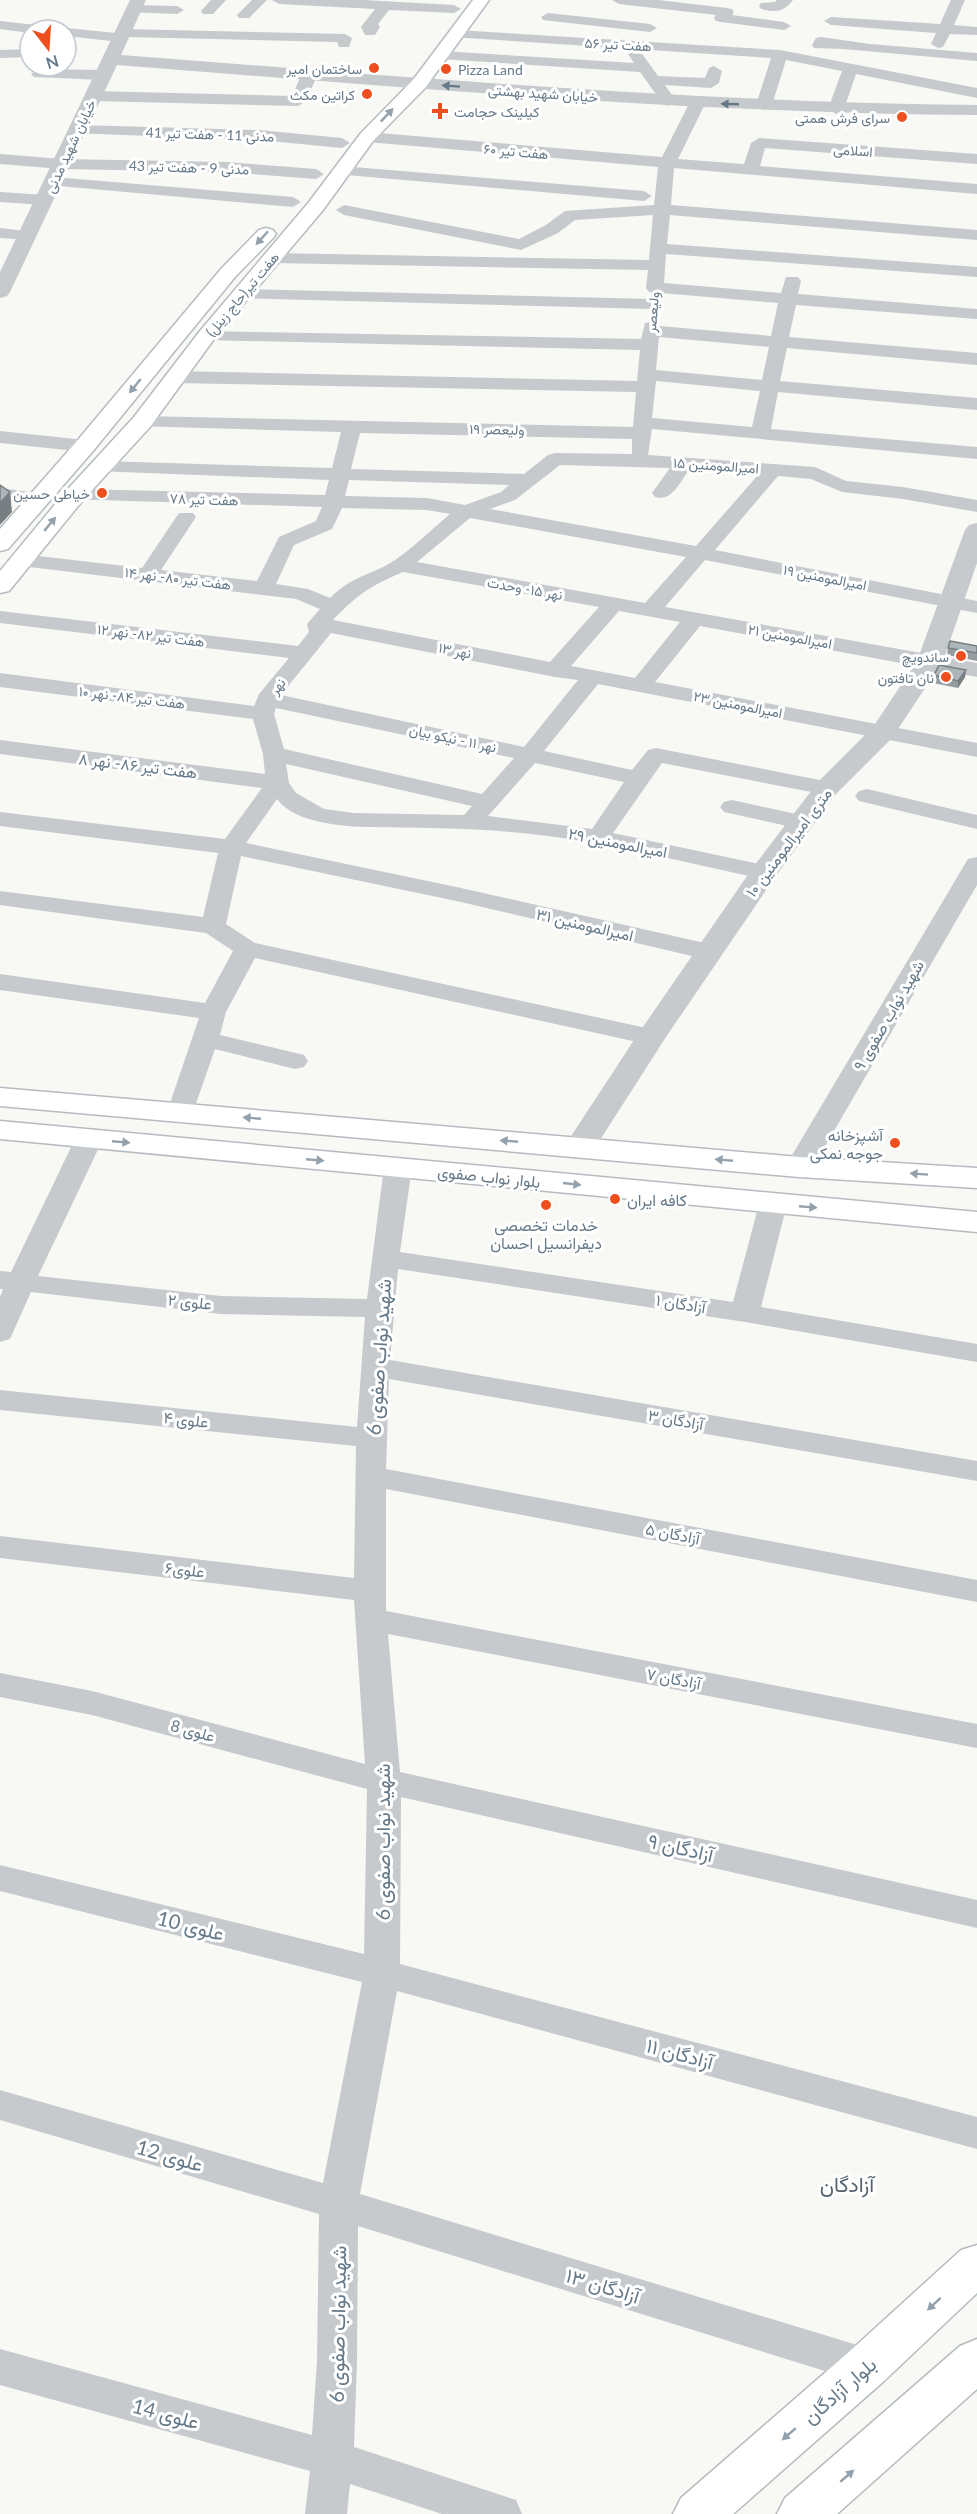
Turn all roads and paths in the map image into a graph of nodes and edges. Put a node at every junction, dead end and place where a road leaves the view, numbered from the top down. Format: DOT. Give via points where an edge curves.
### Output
graph roads {
  1 [pos="219,0"];
  2 [pos="260,0"];
  3 [pos="279,0"];
  4 [pos="481,0"];
  5 [pos="619,0"];
  6 [pos="738,0"];
  7 [pos="786,0"];
  8 [pos="940,0"];
  9 [pos="958,1"];
  10 [pos="330,2"];
  11 [pos="564,2"];
  12 [pos="977,3"];
  13 [pos="136,4"];
  14 [pos="425,4"];
  15 [pos="458,4"];
  16 [pos="386,5"];
  17 [pos="766,6"];
  18 [pos="177,10"];
  19 [pos="208,11"];
  20 [pos="244,15"];
  21 [pos="319,15"];
  22 [pos="548,17"];
  23 [pos="831,21"];
  24 [pos="0,25"];
  25 [pos="784,26"];
  26 [pos="18,27"];
  27 [pos="945,28"];
  28 [pos="661,29"];
  29 [pos="977,31"];
  30 [pos="370,32"];
  31 [pos="456,34"];
  32 [pos="525,39"];
  33 [pos="78,40"];
  34 [pos="710,40"];
  35 [pos="344,44"];
  36 [pos="628,45"];
  37 [pos="839,45"];
  38 [pos="86,50"];
  39 [pos="0,53"];
  40 [pos="18,53"];
  41 [pos="780,54"];
  42 [pos="934,54"];
  43 [pos="441,55"];
  44 [pos="977,57"];
  45 [pos="109,62"];
  46 [pos="78,67"];
  47 [pos="850,68"];
  48 [pos="650,74"];
  49 [pos="309,76"];
  50 [pos="921,82"];
  51 [pos="394,83"];
  52 [pos="419,84"];
  53 [pos="61,86"];
  54 [pos="977,93"];
  55 [pos="668,101"];
  56 [pos="698,102"];
  57 [pos="764,105"];
  58 [pos="836,109"];
  59 [pos="977,110"];
  60 [pos="78,130"];
  61 [pos="367,137"];
  62 [pos="342,143"];
  63 [pos="0,159"];
  64 [pos="977,159"];
  65 [pos="666,165"];
  66 [pos="341,171"];
  67 [pos="750,171"];
  68 [pos="18,174"];
  69 [pos="58,174"];
  70 [pos="315,174"];
  71 [pos="977,189"];
  72 [pos="0,196"];
  73 [pos="45,200"];
  74 [pos="293,202"];
  75 [pos="662,203"];
  76 [pos="316,206"];
  77 [pos="806,222"];
  78 [pos="552,229"];
  79 [pos="612,229"];
  80 [pos="0,233"];
  81 [pos="977,235"];
  82 [pos="28,236"];
  83 [pos="657,257"];
  84 [pos="273,258"];
  85 [pos="798,260"];
  86 [pos="6,271"];
  87 [pos="977,272"];
  88 [pos="0,292"];
  89 [pos="241,294"];
  90 [pos="654,296"];
  91 [pos="787,299"];
  92 [pos="977,314"];
  93 [pos="207,335"];
  94 [pos="650,338"];
  95 [pos="778,341"];
  96 [pos="977,358"];
  97 [pos="175,376"];
  98 [pos="646,381"];
  99 [pos="769,387"];
  100 [pos="977,404"];
  101 [pos="142,422"];
  102 [pos="352,425"];
  103 [pos="642,428"];
  104 [pos="760,434"];
  105 [pos="0,437"];
  106 [pos="85,446"];
  107 [pos="916,449"];
  108 [pos="977,453"];
  109 [pos="639,460"];
  110 [pos="685,462"];
  111 [pos="102,467"];
  112 [pos="774,469"];
  113 [pos="339,473"];
  114 [pos="527,480"];
  115 [pos="662,493"];
  116 [pos="903,493"];
  117 [pos="0,494"];
  118 [pos="75,495"];
  119 [pos="39,498"];
  120 [pos="333,504"];
  121 [pos="977,506"];
  122 [pos="466,511"];
  123 [pos="186,517"];
  124 [pos="976,535"];
  125 [pos="0,544"];
  126 [pos="700,553"];
  127 [pos="21,560"];
  128 [pos="400,565"];
  129 [pos="148,575"];
  130 [pos="0,586"];
  131 [pos="264,588"];
  132 [pos="965,595"];
  133 [pos="614,604"];
  134 [pos="650,611"];
  135 [pos="325,615"];
  136 [pos="0,617"];
  137 [pos="694,619"];
  138 [pos="301,653"];
  139 [pos="930,661"];
  140 [pos="555,670"];
  141 [pos="977,670"];
  142 [pos="592,677"];
  143 [pos="0,680"];
  144 [pos="640,686"];
  145 [pos="265,706"];
  146 [pos="883,732"];
  147 [pos="0,747"];
  148 [pos="977,750"];
  149 [pos="274,754"];
  150 [pos="530,754"];
  151 [pos="638,778"];
  152 [pos="277,783"];
  153 [pos="827,788"];
  154 [pos="867,796"];
  155 [pos="486,802"];
  156 [pos="732,807"];
  157 [pos="0,819"];
  158 [pos="470,822"];
  159 [pos="801,822"];
  160 [pos="977,822"];
  161 [pos="598,837"];
  162 [pos="231,847"];
  163 [pos="977,864"];
  164 [pos="764,872"];
  165 [pos="0,898"];
  166 [pos="213,926"];
  167 [pos="247,949"];
  168 [pos="709,952"];
  169 [pos="0,982"];
  170 [pos="213,1012"];
  171 [pos="651,1037"];
  172 [pos="206,1040"];
  173 [pos="295,1061"];
  174 [pos="0,1097"];
  175 [pos="180,1112"];
  176 [pos="0,1130"];
  177 [pos="89,1138"];
  178 [pos="580,1148"];
  179 [pos="398,1167"];
  180 [pos="799,1167"];
  181 [pos="977,1178"];
  182 [pos="773,1204"];
  183 [pos="977,1222"];
  184 [pos="385,1258"];
  185 [pos="10,1282"];
  186 [pos="380,1308"];
  187 [pos="745,1313"];
  188 [pos="0,1333"];
  189 [pos="977,1353"];
  190 [pos="375,1367"];
  191 [pos="0,1400"];
  192 [pos="372,1438"];
  193 [pos="977,1471"];
  194 [pos="370,1476"];
  195 [pos="0,1547"];
  196 [pos="977,1591"];
  197 [pos="370,1605"];
  198 [pos="0,1685"];
  199 [pos="977,1736"];
  200 [pos="384,1781"];
  201 [pos="0,1878"];
  202 [pos="977,1914"];
  203 [pos="382,1973"];
  204 [pos="0,2105"];
  205 [pos="977,2133"];
  206 [pos="339,2204"];
  207 [pos="977,2264"];
  208 [pos="977,2360"];
  209 [pos="867,2366"];
  210 [pos="0,2367"];
  211 [pos="332,2459"];
  212 [pos="326,2514"];
  213 [pos="501,2514"];
  214 [pos="698,2514"];
  215 [pos="802,2514"];
  1 -- 19 [label="street"];
  2 -- 20 [label="street"];
  3 -- 10 [label="street"];
  4 -- 31 [label="main road, هفت تیر(حاج زینل)"];
  5 -- 34 [label="street"];
  6 -- 34 [label="street"];
  7 -- 17 [label="street" via="778,7"];
  8 -- 9 [label="street"];
  9 -- 12 [label="street"];
  9 -- 27 [label="street"];
  10 -- 16 [label="street"];
  10 -- 21 [label="street"];
  11 -- 22 [label="street"];
  13 -- 18 [label="street"];
  13 -- 45 [label="street, خیابان شهید مدنی"];
  14 -- 15 [label="street"];
  14 -- 16 [label="street"];
  15 -- 51 [label="main road, هفت تیر(حاج زینل)"];
  16 -- 30 [label="street" via="368,27 373,27"];
  22 -- 28 [label="street"];
  22 -- 32 [label="street"];
  23 -- 27 [label="street" via="874,18"];
  24 -- 26 [label="street"];
  25 -- 34 [label="street" via="748,27"];
  27 -- 29 [label="street"];
  27 -- 42 [label="street"];
  31 -- 32 [label="street, هفت تیر ۵۶"];
  31 -- 43 [label="main road, هفت تیر(حاج زینل)"];
  32 -- 36 [label="street, هفت تیر ۵۶"];
  33 -- 45 [label="street"];
  34 -- 36 [label="street, هفت تیر ۵۶" via="663,52"];
  34 -- 41 [label="street, هفت تیر ۵۶"];
  34 -- 48 [label="street" via="711,83"];
  35 -- 45 [label="street" via="345,38 326,42 300,32 272,32 252,40 199,39 182,30"];
  36 -- 48 [label="street"];
  37 -- 42 [label="street" via="876,43"];
  38 -- 45 [label="street"];
  39 -- 40 [label="street"];
  41 -- 47 [label="street, هفت تیر ۵۶"];
  41 -- 57 [label="street"];
  42 -- 44 [label="street"];
  42 -- 50 [label="street"];
  43 -- 48 [label="street" via="494,56"];
  43 -- 52 [label="main road, هفت تیر(حاج زینل)"];
  45 -- 46 [label="street"];
  45 -- 49 [label="street, خیابان شهید بهشتی"];
  45 -- 49 [label="street" via="298,101"];
  45 -- 53 [label="street"];
  45 -- 60 [label="street, خیابان شهید مدنی"];
  47 -- 50 [label="street, هفت تیر ۵۶"];
  47 -- 58 [label="street"];
  48 -- 55 [label="street"];
  49 -- 51 [label="street, خیابان شهید بهشتی"];
  50 -- 54 [label="street, هفت تیر ۵۶"];
  51 -- 52 [label="street, خیابان شهید بهشتی"];
  51 -- 62 [label="main road, هفت تیر(حاج زینل)"];
  55 -- 52 [label="street, خیابان شهید بهشتی, one-way"];
  61 -- 52 [label="main road, هفت تیر(حاج زینل), one-way"];
  55 -- 56 [label="street, خیابان شهید بهشتی"];
  57 -- 56 [label="street, خیابان شهید بهشتی, one-way"];
  56 -- 65 [label="street"];
  57 -- 58 [label="street, خیابان شهید بهشتی"];
  58 -- 59 [label="street, خیابان شهید بهشتی"];
  60 -- 62 [label="street, مدنی 11 - هفت تیر 41" via="259,135"];
  60 -- 69 [label="street, خیابان شهید مدنی"];
  61 -- 65 [label="street, هفت تیر ۶۰"];
  61 -- 66 [label="main road, هفت تیر(حاج زینل)"];
  62 -- 70 [label="main road, هفت تیر(حاج زینل)"];
  63 -- 69 [label="street"];
  64 -- 67 [label="street, اسلامی" via="759,143"];
  65 -- 67 [label="street, هفت تیر ۶۰"];
  65 -- 75 [label="street, ولیعصر"];
  66 -- 75 [label="street"];
  66 -- 76 [label="main road, هفت تیر(حاج زینل)"];
  67 -- 71 [label="street, هفت تیر ۶۰"];
  68 -- 69 [label="street"];
  69 -- 70 [label="street, مدنی 9 - هفت تیر 43" via="226,167"];
  69 -- 73 [label="street, خیابان شهید مدنی"];
  69 -- 74 [label="street"];
  70 -- 74 [label="main road, هفت تیر(حاج زینل)"];
  72 -- 73 [label="street"];
  73 -- 82 [label="street, خیابان شهید مدنی"];
  74 -- 106 [label="main road, هفت تیر(حاج زینل), one-way" via="228,273"];
  75 -- 77 [label="street"];
  75 -- 78 [label="street" via="571,215"];
  75 -- 83 [label="street, ولیعصر" via="654,229"];
  76 -- 78 [label="street" via="521,245"];
  76 -- 84 [label="main road, هفت تیر(حاج زینل)"];
  77 -- 81 [label="street"];
  77 -- 85 [label="street"];
  78 -- 79 [label="street"];
  80 -- 82 [label="street"];
  82 -- 86 [label="street, خیابان شهید مدنی"];
  83 -- 84 [label="street" via="499,262"];
  83 -- 85 [label="street"];
  83 -- 90 [label="street, ولیعصر"];
  84 -- 89 [label="main road, هفت تیر(حاج زینل)"];
  85 -- 87 [label="street"];
  85 -- 91 [label="street"];
  86 -- 88 [label="street, خیابان شهید مدنی"];
  89 -- 90 [label="street" via="470,300"];
  89 -- 93 [label="main road, هفت تیر(حاج زینل)"];
  90 -- 91 [label="street"];
  90 -- 94 [label="street, ولیعصر"];
  91 -- 92 [label="street"];
  91 -- 95 [label="street"];
  93 -- 94 [label="street" via="449,340"];
  93 -- 97 [label="main road, هفت تیر(حاج زینل)"];
  94 -- 95 [label="street"];
  94 -- 98 [label="street, ولیعصر"];
  95 -- 96 [label="street"];
  95 -- 99 [label="street"];
  97 -- 98 [label="street" via="418,382"];
  97 -- 101 [label="main road, هفت تیر(حاج زینل)"];
  98 -- 99 [label="street"];
  98 -- 103 [label="street, ولیعصر"];
  99 -- 100 [label="street"];
  99 -- 104 [label="street"];
  101 -- 102 [label="street, ولیعصر ۱۹"];
  101 -- 111 [label="main road, هفت تیر(حاج زینل)"];
  102 -- 103 [label="street, ولیعصر ۱۹"];
  102 -- 113 [label="street"];
  103 -- 104 [label="street, ولیعصر ۱۹"];
  103 -- 109 [label="street, ولیعصر"];
  104 -- 107 [label="street, ولیعصر ۱۹"];
  105 -- 106 [label="street"];
  106 -- 119 [label="main road, هفت تیر(حاج زینل)"];
  107 -- 108 [label="street, ولیعصر ۱۹"];
  107 -- 116 [label="street"];
  109 -- 110 [label="street, امیرالمومنین ۱۵"];
  109 -- 114 [label="street, امیرالمومنین ۱۵" via="555,459"];
  110 -- 112 [label="street, امیرالمومنین ۱۵"];
  110 -- 115 [label="street"];
  111 -- 113 [label="street"];
  111 -- 118 [label="main road, هفت تیر(حاج زینل)"];
  112 -- 116 [label="street, امیرالمومنین ۱۵" via="815,473 842,486"];
  112 -- 126 [label="street"];
  113 -- 114 [label="street"];
  113 -- 120 [label="street"];
  114 -- 122 [label="street, امیرالمومنین ۱۵" via="508,496"];
  116 -- 121 [label="street, امیرالمومنین ۱۵"];
  117 -- 119 [label="street"];
  118 -- 120 [label="street, هفت تیر ۷۸"];
  127 -- 118 [label="main road, هفت تیر(حاج زینل), one-way"];
  119 -- 125 [label="main road, هفت تیر(حاج زینل)"];
  120 -- 122 [label="street, هفت تیر ۷۸" via="427,504"];
  120 -- 131 [label="street" via="325,525 286,541"];
  122 -- 126 [label="street, امیرالمومنین ۱۹"];
  122 -- 128 [label="street, نهر"];
  123 -- 129 [label="street"];
  124 -- 132 [label="street, ۱۰ متری امیرالمومنین"];
  126 -- 132 [label="street, امیرالمومنین ۱۹"];
  126 -- 134 [label="street"];
  127 -- 129 [label="street, هفت تیر ۸۰- نهر ۱۴"];
  127 -- 130 [label="main road, هفت تیر(حاج زینل)"];
  128 -- 133 [label="street, نهر ۱۵- وحدت"];
  128 -- 135 [label="street, نهر" via="364,581"];
  129 -- 131 [label="street, هفت تیر ۸۰- نهر ۱۴"];
  131 -- 135 [label="street, هفت تیر ۸۰- نهر ۱۴" via="300,593"];
  132 -- 139 [label="street, ۱۰ متری امیرالمومنین"];
  133 -- 134 [label="street, نهر ۱۵- وحدت"];
  133 -- 140 [label="street"];
  134 -- 137 [label="street, امیرالمومنین ۲۱"];
  135 -- 138 [label="street, نهر" via="320,633"];
  135 -- 140 [label="street, نهر ۱۳"];
  136 -- 138 [label="street, هفت تیر ۸۲- نهر ۱۲"];
  137 -- 139 [label="street, امیرالمومنین ۲۱"];
  137 -- 144 [label="street"];
  138 -- 145 [label="street, نهر"];
  139 -- 141 [label="street, امیرالمومنین ۲۱"];
  139 -- 146 [label="street, ۱۰ متری امیرالمومنین"];
  140 -- 142 [label="street, نهر ۱۳"];
  142 -- 144 [label="street, امیرالمومنین ۲۳"];
  142 -- 150 [label="street"];
  143 -- 145 [label="street, هفت تیر ۸۴- نهر ۱۰"];
  144 -- 146 [label="street, امیرالمومنین ۲۳"];
  145 -- 149 [label="street, نهر"];
  145 -- 150 [label="street, نهر ۱۱ - نیکو بیان"];
  146 -- 148 [label="street, امیرالمومنین ۲۳"];
  146 -- 153 [label="street, ۱۰ متری امیرالمومنین"];
  147 -- 152 [label="street, هفت تیر ۸۶- نهر ۸"];
  149 -- 152 [label="street, نهر"];
  149 -- 155 [label="street"];
  150 -- 151 [label="street, نهر ۱۱ - نیکو بیان"];
  150 -- 155 [label="street"];
  151 -- 153 [label="street" via="656,755"];
  151 -- 161 [label="street"];
  152 -- 158 [label="street, امیرالمومنین ۲۹" via="288,798 318,815 354,820"];
  152 -- 162 [label="street"];
  153 -- 159 [label="street, ۱۰ متری امیرالمومنین"];
  154 -- 160 [label="street"];
  155 -- 158 [label="street"];
  156 -- 159 [label="street"];
  157 -- 162 [label="street, امیرالمومنین ۳۱"];
  158 -- 161 [label="street, امیرالمومنین ۲۹"];
  159 -- 164 [label="street, ۱۰ متری امیرالمومنین"];
  161 -- 164 [label="street, امیرالمومنین ۲۹"];
  162 -- 166 [label="street"];
  162 -- 168 [label="street, امیرالمومنین ۳۱"];
  163 -- 180 [label="street, شهید نواب صفوی ۹"];
  164 -- 168 [label="street, ۱۰ متری امیرالمومنین"];
  165 -- 166 [label="street"];
  166 -- 167 [label="street"];
  167 -- 170 [label="street"];
  167 -- 171 [label="street"];
  168 -- 171 [label="street, ۱۰ متری امیرالمومنین"];
  169 -- 170 [label="street"];
  170 -- 172 [label="street"];
  171 -- 178 [label="street, ۱۰ متری امیرالمومنین"];
  172 -- 173 [label="street"];
  172 -- 175 [label="street"];
  174 -- 175 [label="main road"];
  178 -- 175 [label="main road, one-way"];
  176 -- 177 [label="main road, بلوار نواب صفوی"];
  177 -- 179 [label="main road, بلوار نواب صفوی, one-way"];
  177 -- 185 [label="street"];
  180 -- 178 [label="main road, one-way"];
  179 -- 182 [label="main road, بلوار نواب صفوی, one-way"];
  179 -- 184 [label="street, شهید نواب صفوی 6"];
  181 -- 180 [label="main road, one-way"];
  182 -- 183 [label="main road, بلوار نواب صفوی, one-way"];
  182 -- 187 [label="street"];
  184 -- 186 [label="street, شهید نواب صفوی 6"];
  184 -- 187 [label="street, آزادگان ۱"];
  185 -- 186 [label="street, علوی ۲" via="221,1305"];
  185 -- 188 [label="street"];
  186 -- 190 [label="street, شهید نواب صفوی 6"];
  187 -- 189 [label="street, آزادگان ۱"];
  190 -- 192 [label="street, شهید نواب صفوی 6"];
  190 -- 193 [label="street, آزادگان ۳"];
  191 -- 192 [label="street, علوی ۴"];
  192 -- 194 [label="street, شهید نواب صفوی 6"];
  194 -- 196 [label="street, آزادگان ۵"];
  194 -- 197 [label="street, شهید نواب صفوی 6"];
  195 -- 197 [label="street, علوی۶"];
  197 -- 199 [label="street, آزادگان ۷"];
  197 -- 200 [label="street, شهید نواب صفوی 6"];
  198 -- 200 [label="street, علوی 8" via="92,1703"];
  200 -- 202 [label="street, آزادگان ۹"];
  200 -- 203 [label="street, شهید نواب صفوی 6"];
  201 -- 203 [label="street, علوی 10"];
  203 -- 205 [label="street, آزادگان ۱۱"];
  203 -- 206 [label="street, شهید نواب صفوی 6"];
  204 -- 206 [label="street, علوی 12"];
  206 -- 209 [label="street, آزادگان ۱۳"];
  206 -- 211 [label="street, شهید نواب صفوی 6"];
  207 -- 209 [label="main road, بلوار آزادگان, one-way"];
  215 -- 208 [label="main road, one-way"];
  209 -- 214 [label="main road, بلوار آزادگان, one-way"];
  210 -- 211 [label="street, علوی 14"];
  211 -- 212 [label="street, شهید نواب صفوی 6"];
  211 -- 213 [label="street, علوی 14"];
}
